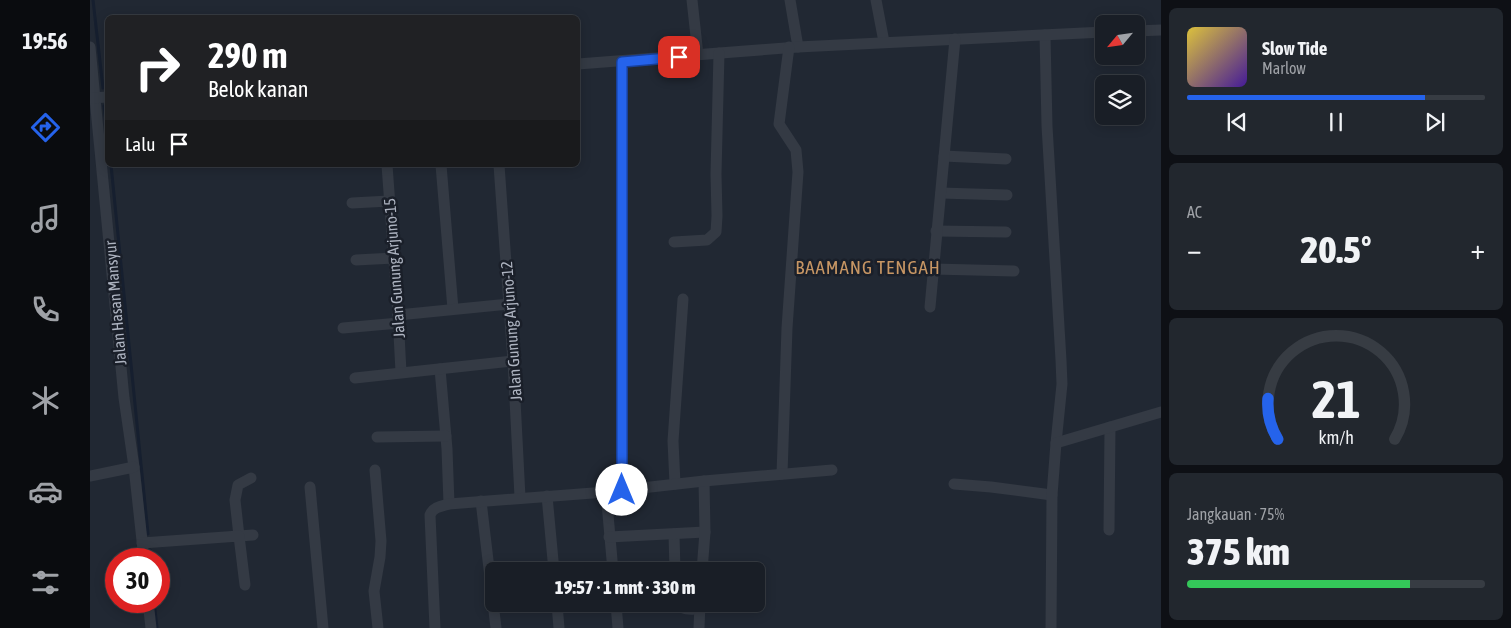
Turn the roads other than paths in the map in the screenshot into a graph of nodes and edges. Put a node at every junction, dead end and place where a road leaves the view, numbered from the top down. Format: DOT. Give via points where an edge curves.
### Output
graph roads {
  1 [pos="692,0"];
  2 [pos="790,0"];
  3 [pos="876,0"];
  4 [pos="1161,30"];
  5 [pos="1145,31"];
  6 [pos="1095,32"];
  7 [pos="1045,35"];
  8 [pos="955,39"];
  9 [pos="884,42"];
  10 [pos="90,47"];
  11 [pos="793,47"];
  12 [pos="719,53"];
  13 [pos="698,55"];
  14 [pos="622,62"];
  15 [pos="580,64"];
  16 [pos="93,98"];
  17 [pos="944,156"];
  18 [pos="1006,159"];
  19 [pos="387,167"];
  20 [pos="441,167"];
  21 [pos="499,167"];
  22 [pos="941,193"];
  23 [pos="1007,195"];
  24 [pos="389,201"];
  25 [pos="352,203"];
  26 [pos="936,231"];
  27 [pos="1006,232"];
  28 [pos="674,242"];
  29 [pos="394,258"];
  30 [pos="356,260"];
  31 [pos="933,270"];
  32 [pos="1014,271"];
  33 [pos="683,299"];
  34 [pos="509,304"];
  35 [pos="930,307"];
  36 [pos="453,309"];
  37 [pos="398,319"];
  38 [pos="343,328"];
  39 [pos="513,361"];
  40 [pos="440,369"];
  41 [pos="401,372"];
  42 [pos="355,378"];
  43 [pos="1161,412"];
  44 [pos="1110,427"];
  45 [pos="446,436"];
  46 [pos="377,437"];
  47 [pos="1056,443"];
  48 [pos="134,467"];
  49 [pos="375,470"];
  50 [pos="832,470"];
  51 [pos="782,474"];
  52 [pos="90,476"];
  53 [pos="251,478"];
  54 [pos="704,481"];
  55 [pos="675,484"];
  56 [pos="954,484"];
  57 [pos="310,486"];
  58 [pos="622,490"];
  59 [pos="606,492"];
  60 [pos="1052,495"];
  61 [pos="548,496"];
  62 [pos="520,498"];
  63 [pos="481,502"];
  64 [pos="449,504"];
  65 [pos="1109,530"];
  66 [pos="705,532"];
  67 [pos="253,534"];
  68 [pos="674,534"];
  69 [pos="239,536"];
  70 [pos="610,537"];
  71 [pos="142,543"];
  72 [pos="143,548"];
  73 [pos="553,562"];
  74 [pos="612,562"];
  75 [pos="675,562"];
  76 [pos="703,562"];
  77 [pos="246,585"];
  78 [pos="558,612"];
  79 [pos="617,612"];
  80 [pos="700,612"];
  81 [pos="149,613"];
  82 [pos="151,628"];
  83 [pos="323,628"];
  84 [pos="378,628"];
  85 [pos="435,628"];
  86 [pos="496,628"];
  87 [pos="560,628"];
  88 [pos="618,628"];
  89 [pos="699,628"];
  90 [pos="1051,628"];
  1 -- 13 [label="street"];
  2 -- 11 [label="street"];
  3 -- 9 [label="street"];
  4 -- 5 [label="street"];
  6 -- 7 [label="street"];
  7 -- 8 [label="street"];
  7 -- 47 [label="street" via="1048,141 1062,360"];
  8 -- 9 [label="street"];
  8 -- 17 [label="street"];
  9 -- 11 [label="street"];
  10 -- 16 [label="street, Jalan Hasan Mansyur"];
  11 -- 12 [label="street"];
  11 -- 51 [label="street" via="779,124 796,150 798,172 787,332"];
  12 -- 13 [label="street"];
  12 -- 28 [label="street" via="716,232 706,240"];
  13 -- 14 [label="street"];
  14 -- 15 [label="street"];
  14 -- 58 [label="street"];
  16 -- 48 [label="street, Jalan Hasan Mansyur"];
  17 -- 18 [label="street"];
  17 -- 22 [label="street"];
  19 -- 24 [label="street, Jalan Gunung Arjuno-15"];
  20 -- 36 [label="street"];
  21 -- 34 [label="street, Jalan Gunung Arjuno-12"];
  22 -- 23 [label="street"];
  22 -- 26 [label="street"];
  24 -- 25 [label="street"];
  24 -- 29 [label="street, Jalan Gunung Arjuno-15"];
  26 -- 27 [label="street"];
  26 -- 31 [label="street"];
  29 -- 30 [label="street"];
  29 -- 37 [label="street, Jalan Gunung Arjuno-15"];
  31 -- 32 [label="street"];
  31 -- 35 [label="street"];
  33 -- 55 [label="street" via="674,440"];
  34 -- 36 [label="street"];
  34 -- 39 [label="street, Jalan Gunung Arjuno-12"];
  36 -- 37 [label="street"];
  37 -- 38 [label="street"];
  37 -- 41 [label="street, Jalan Gunung Arjuno-15"];
  39 -- 40 [label="street"];
  39 -- 62 [label="street, Jalan Gunung Arjuno-12"];
  40 -- 41 [label="street"];
  40 -- 45 [label="street"];
  41 -- 42 [label="street"];
  43 -- 44 [label="street"];
  44 -- 47 [label="street"];
  44 -- 65 [label="street"];
  45 -- 46 [label="street"];
  45 -- 64 [label="street"];
  47 -- 60 [label="street"];
  48 -- 52 [label="street"];
  48 -- 71 [label="street, Jalan Hasan Mansyur"];
  49 -- 84 [label="street" via="381,541 374,591"];
  50 -- 51 [label="street"];
  51 -- 54 [label="street"];
  53 -- 69 [label="street" via="238,485 236,491"];
  54 -- 55 [label="street"];
  54 -- 66 [label="street"];
  55 -- 58 [label="street"];
  56 -- 60 [label="street"];
  57 -- 83 [label="street"];
  58 -- 59 [label="street"];
  59 -- 61 [label="street"];
  59 -- 70 [label="street"];
  60 -- 90 [label="street"];
  61 -- 62 [label="street"];
  61 -- 73 [label="street"];
  62 -- 63 [label="street"];
  63 -- 64 [label="street"];
  63 -- 86 [label="street"];
  64 -- 85 [label="street" via="437,507 430,515"];
  66 -- 68 [label="street"];
  66 -- 76 [label="street"];
  67 -- 69 [label="street"];
  68 -- 70 [label="street"];
  68 -- 75 [label="street"];
  69 -- 71 [label="street"];
  69 -- 77 [label="street"];
  70 -- 74 [label="street"];
  71 -- 72 [label="street, Jalan Hasan Mansyur"];
  78 -- 87 [label="street"];
  79 -- 88 [label="street"];
  80 -- 89 [label="street"];
  81 -- 82 [label="street"];
}
